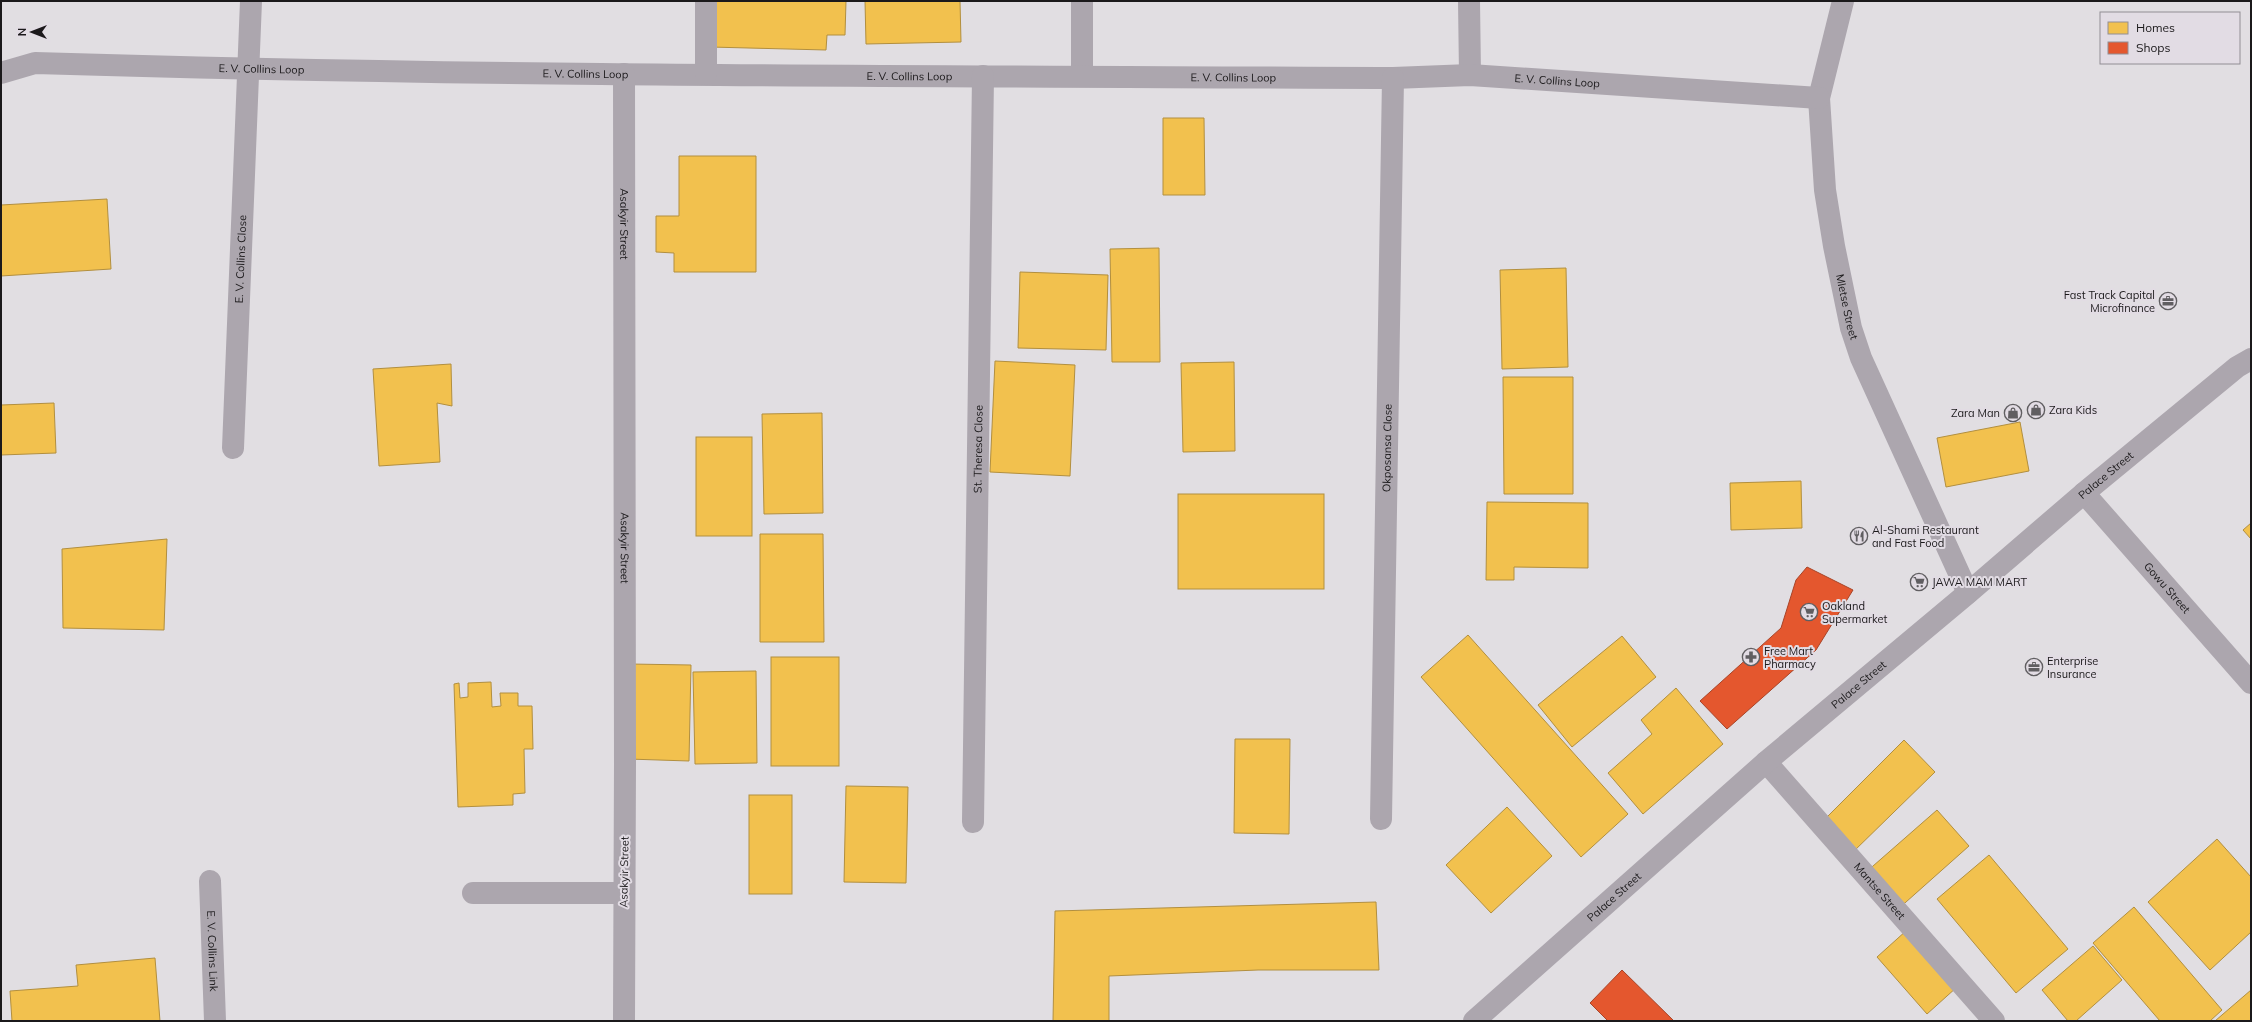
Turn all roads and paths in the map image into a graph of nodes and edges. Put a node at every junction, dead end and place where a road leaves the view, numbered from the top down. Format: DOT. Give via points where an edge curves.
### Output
graph roads {
  1 [pos="251,1"];
  2 [pos="706,1"];
  3 [pos="1082,1"];
  4 [pos="1469,1"];
  5 [pos="1843,1"];
  6 [pos="247,69"];
  7 [pos="1,73"];
  8 [pos="624,74"];
  9 [pos="706,74"];
  10 [pos="1470,75"];
  11 [pos="983,76"];
  12 [pos="1082,76"];
  13 [pos="1393,78"];
  14 [pos="1819,98"];
  15 [pos="2251,359"];
  16 [pos="233,448"];
  17 [pos="2084,493"];
  18 [pos="1968,593"];
  19 [pos="2251,683"];
  20 [pos="1766,762"];
  21 [pos="1381,819"];
  22 [pos="973,822"];
  23 [pos="210,881"];
  24 [pos="473,893"];
  25 [pos="624,893"];
  26 [pos="215,1021"];
  27 [pos="624,1021"];
  28 [pos="1474,1021"];
  29 [pos="1994,1021"];
  1 -- 6 [label="street, E. V. Collins Close"];
  2 -- 9 [label="street"];
  3 -- 12 [label="street"];
  4 -- 10 [label="street"];
  5 -- 14 [label="street, Mletse Street"];
  6 -- 7 [label="street, E. V. Collins Loop" via="35,63"];
  6 -- 8 [label="street, E. V. Collins Loop"];
  6 -- 16 [label="street, E. V. Collins Close"];
  8 -- 9 [label="street, E. V. Collins Loop"];
  8 -- 25 [label="street, Asakyir Street"];
  9 -- 11 [label="street, E. V. Collins Loop"];
  10 -- 13 [label="street, E. V. Collins Loop"];
  10 -- 14 [label="street, E. V. Collins Loop"];
  11 -- 12 [label="street, E. V. Collins Loop"];
  11 -- 22 [label="street, St. Theresa Close"];
  12 -- 13 [label="street, E. V. Collins Loop"];
  13 -- 21 [label="street, Okposansa Close"];
  14 -- 18 [label="street, Mletse Street" via="1825,190 1851,328 1861,358"];
  15 -- 17 [label="street, Palace Street" via="2237,367"];
  17 -- 18 [label="street, Palace Street"];
  17 -- 19 [label="street, Gowu Street"];
  18 -- 20 [label="street, Palace Street"];
  20 -- 28 [label="street, Palace Street"];
  20 -- 29 [label="street, Mantse Street"];
  23 -- 26 [label="street, E. V. Collins Link"];
  24 -- 25 [label="street"];
  25 -- 27 [label="street, Asakyir Street"];
}
